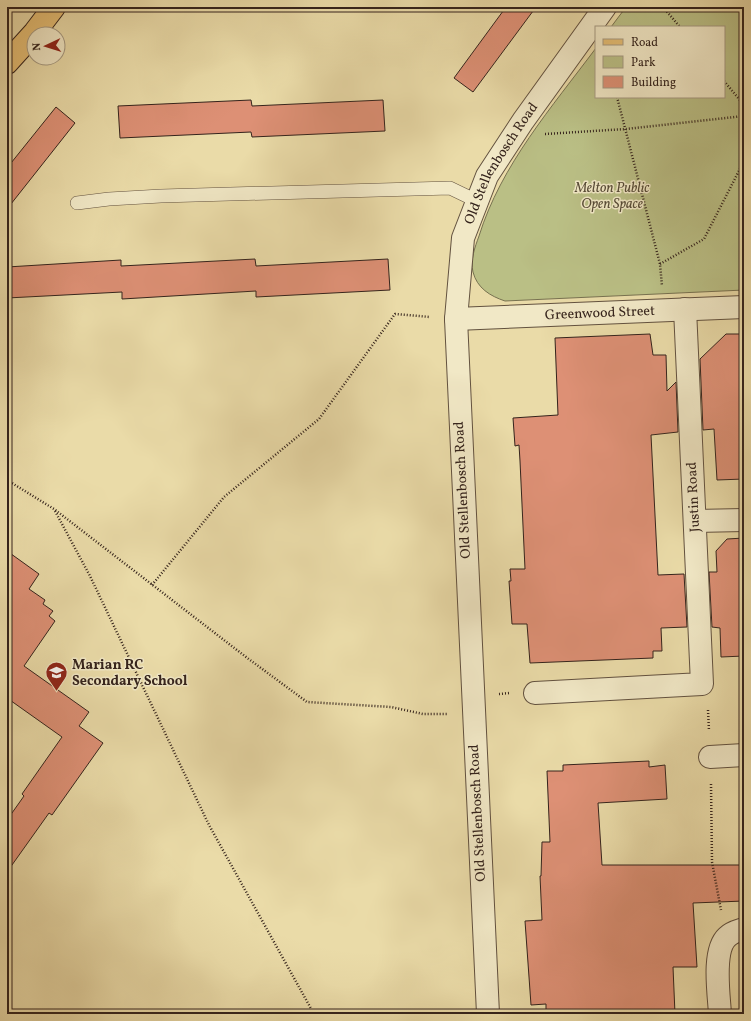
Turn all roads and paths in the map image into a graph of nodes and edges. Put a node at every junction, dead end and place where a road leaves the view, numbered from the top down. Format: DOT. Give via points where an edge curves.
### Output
graph roads {
  1 [pos="54,7"];
  2 [pos="605,7"];
  3 [pos="663,7"];
  4 [pos="679,26"];
  5 [pos="7,63"];
  6 [pos="725,82"];
  7 [pos="617,98"];
  8 [pos="744,106"];
  9 [pos="744,116"];
  10 [pos="523,121"];
  11 [pos="626,129"];
  12 [pos="744,161"];
  13 [pos="477,201"];
  14 [pos="77,203"];
  15 [pos="660,264"];
  16 [pos="744,307"];
  17 [pos="685,309"];
  18 [pos="663,310"];
  19 [pos="456,319"];
  20 [pos="7,480"];
  21 [pos="54,509"];
  22 [pos="744,520"];
  23 [pos="695,521"];
  24 [pos="152,585"];
  25 [pos="702,684"];
  26 [pos="535,693"];
  27 [pos="473,715"];
  28 [pos="744,756"];
  29 [pos="710,757"];
  30 [pos="735,933"];
  31 [pos="314,1014"];
  32 [pos="488,1014"];
  33 [pos="720,1014"];
  1 -- 5 [label="main road" via="36,32"];
  2 -- 10 [label="street, Old Stellenbosch Road"];
  3 -- 4 [label="path"];
  6 -- 8 [label="path"];
  7 -- 11 [label="path"];
  9 -- 11 [label="path"];
  10 -- 11 [label="path" via="541,134"];
  10 -- 13 [label="street, Old Stellenbosch Road" via="487,176"];
  11 -- 15 [label="path"];
  12 -- 15 [label="path" via="704,239"];
  13 -- 14 [label="lane" via="450,188 161,196"];
  13 -- 19 [label="street, Old Stellenbosch Road" via="463,238"];
  15 -- 18 [label="path"];
  16 -- 17 [label="street, Greenwood Street"];
  17 -- 18 [label="street, Greenwood Street"];
  17 -- 23 [label="street, Justin Road"];
  18 -- 19 [label="street, Greenwood Street"];
  19 -- 24 [label="path" via="395,314 318,419 224,497"];
  19 -- 27 [label="street, Old Stellenbosch Road"];
  20 -- 21 [label="path"];
  21 -- 24 [label="path"];
  21 -- 31 [label="path" via="90,576 208,825"];
  22 -- 23 [label="street"];
  23 -- 25 [label="street, Justin Road"];
  24 -- 27 [label="path" via="307,702 391,707 423,714"];
  25 -- 26 [label="street"];
  25 -- 29 [label="path" via="708,710"];
  26 -- 27 [label="path" via="499,694"];
  27 -- 32 [label="street, Old Stellenbosch Road"];
  28 -- 29 [label="street"];
  29 -- 30 [label="path" via="712,862"];
  30 -- 33 [label="street" via="720,952"];
}
